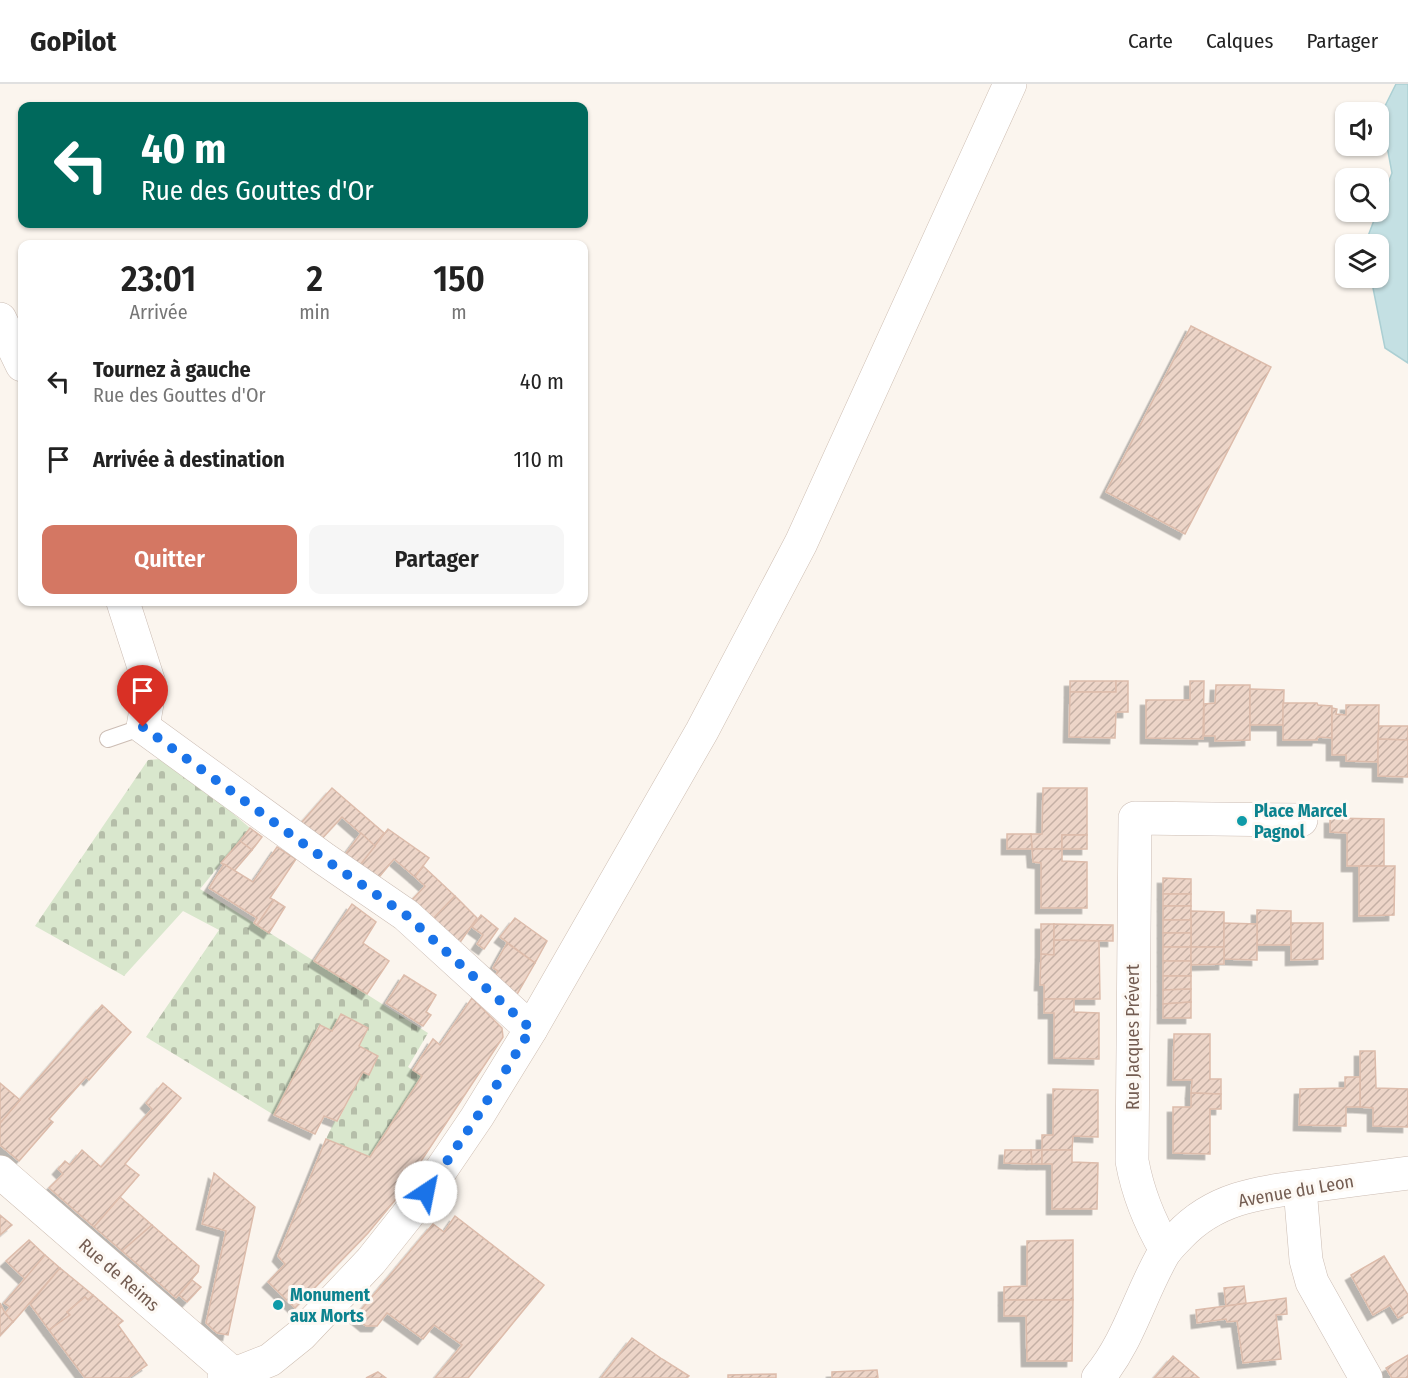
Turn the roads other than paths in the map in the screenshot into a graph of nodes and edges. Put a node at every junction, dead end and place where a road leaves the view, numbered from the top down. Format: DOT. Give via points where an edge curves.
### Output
graph roads {
  1 [pos="1010,84"];
  2 [pos="0,319"];
  3 [pos="18,357"];
  4 [pos="124,606"];
  5 [pos="143,727"];
  6 [pos="108,738"];
  7 [pos="1302,820"];
  8 [pos="531,1029"];
  9 [pos="0,1173"];
  10 [pos="1408,1173"];
  11 [pos="1300,1188"];
  12 [pos="1166,1250"];
  13 [pos="232,1377"];
  14 [pos="1098,1378"];
  15 [pos="1366,1378"];
  1 -- 8 [label="street" via="801,543 702,731"];
  2 -- 3 [label="street"];
  4 -- 5 [label="street" via="150,686"];
  5 -- 6 [label="lane"];
  5 -- 8 [label="street" via="406,915"];
  7 -- 12 [label="street, Rue Jacques Prévert" via="1135,818 1132,1161 1144,1210"];
  8 -- 13 [label="street" via="426,1192 371,1261 302,1335 270,1360"];
  9 -- 13 [label="street, Rue de Reims"];
  10 -- 11 [label="street, Avenue du Leon"];
  11 -- 12 [label="street, Avenue du Leon" via="1235,1199 1213,1209 1190,1224"];
  11 -- 15 [label="street" via="1306,1260 1312,1282"];
  12 -- 14 [label="street, Avenue du Leon" via="1122,1344"];
}
